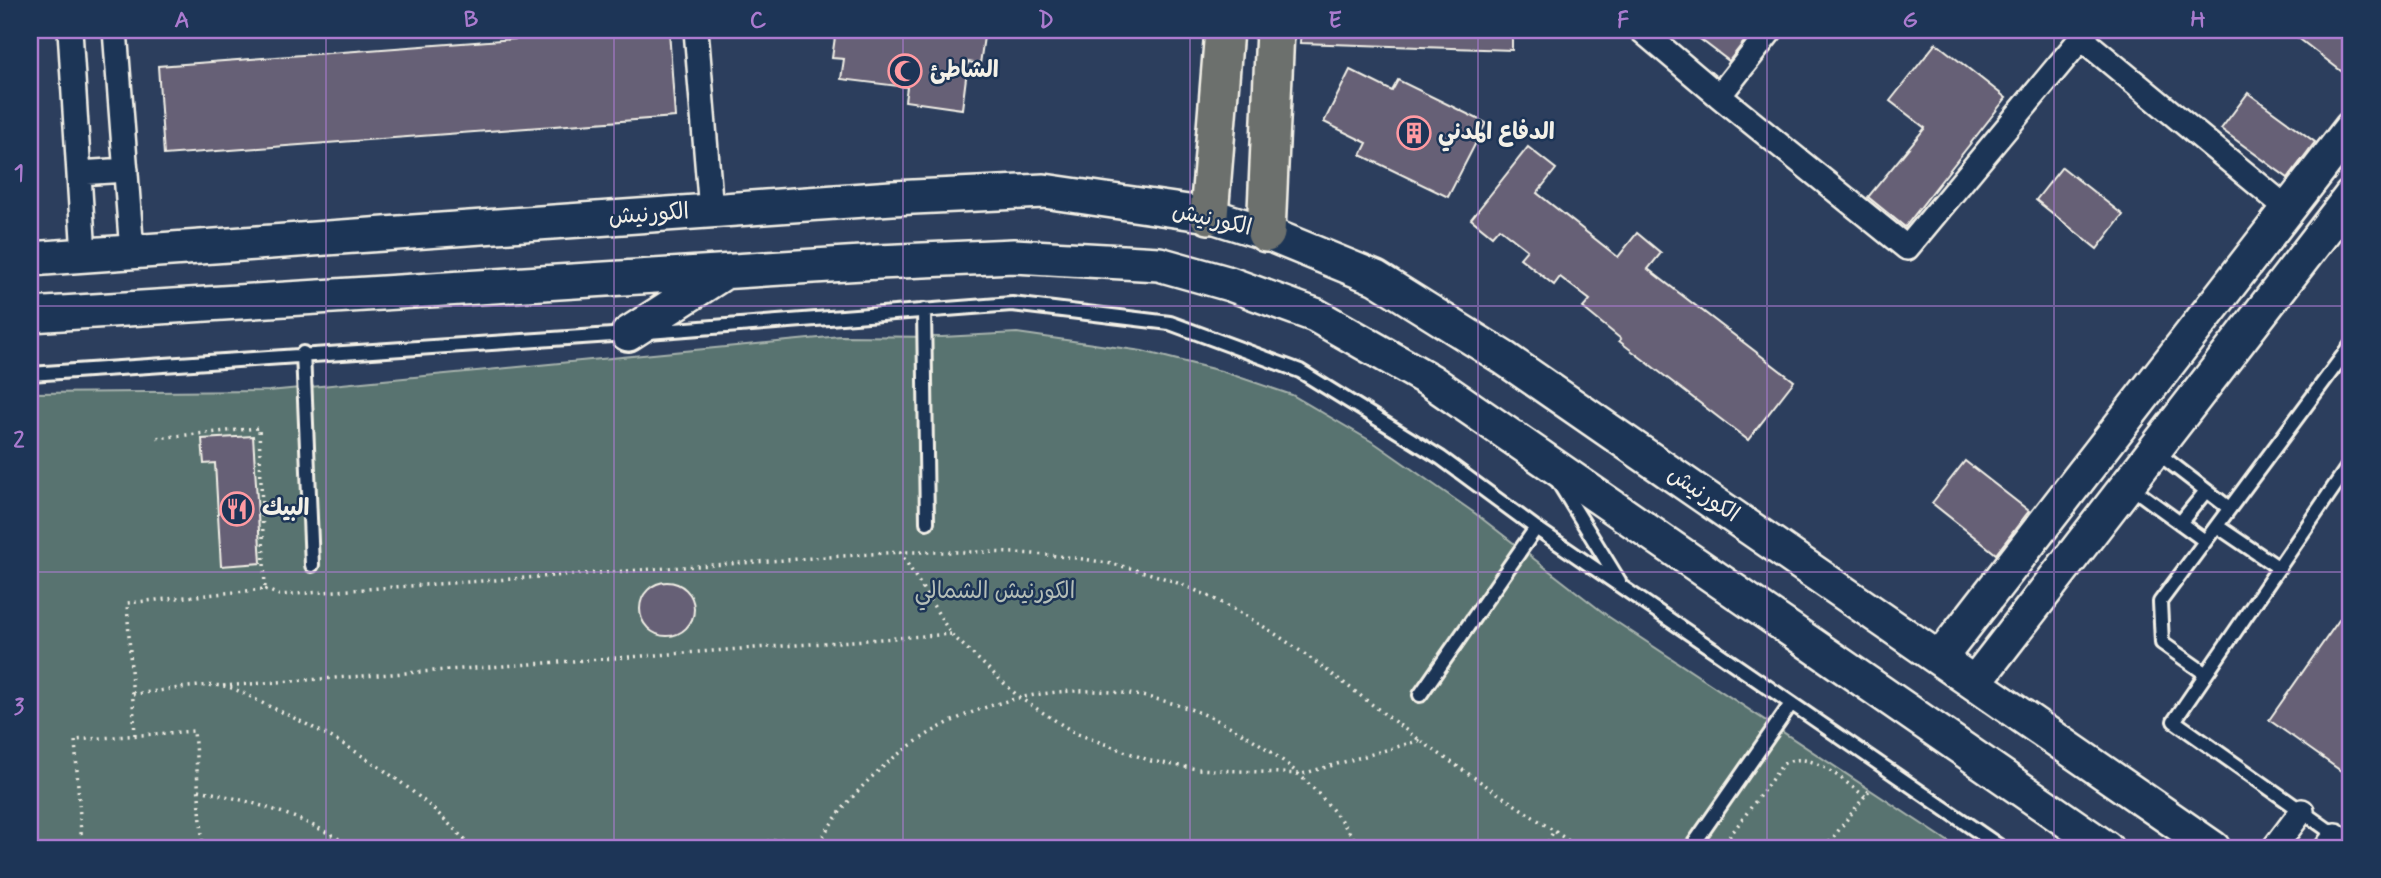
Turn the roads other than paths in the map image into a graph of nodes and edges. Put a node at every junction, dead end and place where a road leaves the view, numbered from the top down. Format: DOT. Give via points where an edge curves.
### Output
graph roads {
  1 [pos="71,30"];
  2 [pos="115,30"];
  3 [pos="696,30"];
  4 [pos="1224,30"];
  5 [pos="1275,30"];
  6 [pos="1641,30"];
  7 [pos="1771,30"];
  8 [pos="2084,34"];
  9 [pos="1718,96"];
  10 [pos="2351,128"];
  11 [pos="126,170"];
  12 [pos="79,173"];
  13 [pos="2351,196"];
  14 [pos="2289,210"];
  15 [pos="711,211"];
  16 [pos="1209,215"];
  17 [pos="1266,233"];
  18 [pos="132,252"];
  19 [pos="85,256"];
  20 [pos="30,259"];
  21 [pos="727,271"];
  22 [pos="924,310"];
  23 [pos="30,315"];
  24 [pos="628,334"];
  25 [pos="2351,345"];
  26 [pos="303,354"];
  27 [pos="30,374"];
  28 [pos="2155,451"];
  29 [pos="1544,459"];
  30 [pos="2351,462"];
  31 [pos="2128,484"];
  32 [pos="2206,491"];
  33 [pos="2229,508"];
  34 [pos="927,522"];
  35 [pos="2180,523"];
  36 [pos="2217,526"];
  37 [pos="1536,528"];
  38 [pos="2205,541"];
  39 [pos="312,565"];
  40 [pos="2279,568"];
  41 [pos="1621,585"];
  42 [pos="1940,657"];
  43 [pos="2206,674"];
  44 [pos="1975,682"];
  45 [pos="1420,695"];
  46 [pos="1791,704"];
  47 [pos="2302,811"];
  48 [pos="2338,843"];
  49 [pos="1691,848"];
  50 [pos="2002,848"];
  51 [pos="2106,848"];
  52 [pos="2213,848"];
  53 [pos="2274,848"];
  1 -- 12 [label="street"];
  2 -- 11 [label="street"];
  3 -- 15 [label="street"];
  4 -- 16 [label="main road"];
  5 -- 17 [label="main road"];
  6 -- 9 [label="street"];
  7 -- 9 [label="street"];
  8 -- 9 [label="street" via="1907,248"];
  8 -- 14 [label="street"];
  10 -- 14 [label="main road"];
  11 -- 12 [label="street"];
  11 -- 18 [label="street"];
  12 -- 19 [label="street"];
  13 -- 28 [label="main road"];
  14 -- 42 [label="main road"];
  15 -- 16 [label="main road, الكورنيش" via="1044,191"];
  15 -- 18 [label="main road, الكورنيش"];
  16 -- 17 [label="main road, الكورنيش"];
  17 -- 42 [label="main road, الكورنيش" via="1376,278 1469,336"];
  18 -- 19 [label="main road, الكورنيش"];
  19 -- 20 [label="main road, الكورنيش"];
  21 -- 23 [label="main road"];
  21 -- 24 [label="main road"];
  21 -- 29 [label="main road" via="1014,256 1159,264 1315,315 1431,381"];
  22 -- 24 [label="lane"];
  22 -- 34 [label="lane"];
  22 -- 37 [label="lane" via="1012,304 1170,323 1300,371 1441,458"];
  24 -- 26 [label="lane"];
  25 -- 33 [label="lane"];
  26 -- 27 [label="lane"];
  26 -- 39 [label="lane"];
  28 -- 31 [label="main road"];
  28 -- 32 [label="lane"];
  29 -- 41 [label="lane"];
  29 -- 51 [label="main road"];
  30 -- 40 [label="lane"];
  31 -- 35 [label="lane"];
  31 -- 44 [label="main road"];
  32 -- 33 [label="lane"];
  32 -- 35 [label="lane"];
  33 -- 36 [label="lane"];
  35 -- 38 [label="lane"];
  36 -- 38 [label="lane"];
  36 -- 40 [label="lane"];
  37 -- 41 [label="lane"];
  37 -- 45 [label="lane"];
  38 -- 43 [label="lane" via="2160,602 2162,643"];
  40 -- 43 [label="lane"];
  41 -- 46 [label="lane"];
  42 -- 44 [label="main road, الكورنيش"];
  43 -- 47 [label="lane" via="2174,721"];
  44 -- 52 [label="main road, الكورنيش"];
  46 -- 49 [label="lane"];
  46 -- 50 [label="lane"];
  47 -- 48 [label="lane"];
  47 -- 53 [label="street"];
}
